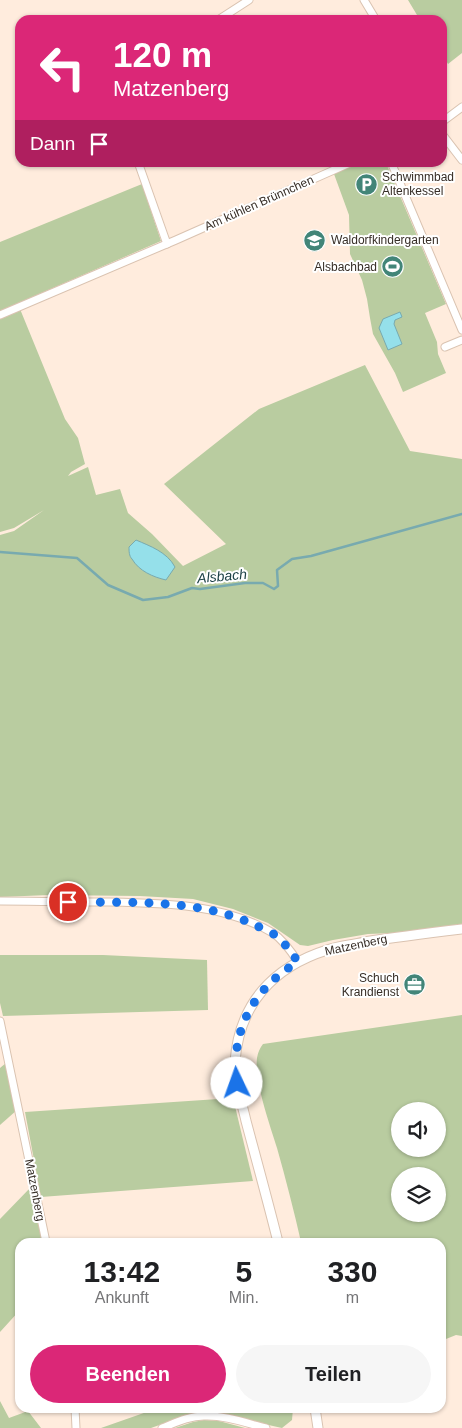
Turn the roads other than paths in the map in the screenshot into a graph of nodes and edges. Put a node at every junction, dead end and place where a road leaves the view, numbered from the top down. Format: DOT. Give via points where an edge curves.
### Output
graph roads {
  1 [pos="249,0"];
  2 [pos="364,0"];
  3 [pos="226,15"];
  4 [pos="373,15"];
  5 [pos="462,108"];
  6 [pos="447,118"];
  7 [pos="447,140"];
  8 [pos="462,160"];
  9 [pos="140,167"];
  10 [pos="341,167"];
  11 [pos="392,167"];
  12 [pos="167,244"];
  13 [pos="0,315"];
  14 [pos="462,330"];
  15 [pos="462,340"];
  16 [pos="445,347"];
  17 [pos="0,901"];
  18 [pos="462,928"];
  19 [pos="298,962"];
  20 [pos="0,1021"];
  21 [pos="45,1238"];
  22 [pos="277,1238"];
  23 [pos="75,1413"];
  24 [pos="316,1413"];
  25 [pos="76,1428"];
  26 [pos="162,1428"];
  27 [pos="266,1428"];
  28 [pos="318,1428"];
  1 -- 3 [label="street"];
  2 -- 4 [label="street"];
  5 -- 6 [label="street"];
  7 -- 8 [label="street"];
  9 -- 12 [label="street"];
  10 -- 12 [label="street, Am kühlen Brünnchen"];
  11 -- 14 [label="street"];
  12 -- 13 [label="street, Am kühlen Brünnchen"];
  15 -- 16 [label="street"];
  17 -- 19 [label="street" via="173,904 206,910 246,921 274,934"];
  18 -- 19 [label="street, Matzenberg" via="344,946"];
  19 -- 22 [label="street, Matzenberg" via="274,978 256,999 245,1018 235,1062 239,1091"];
  20 -- 21 [label="street, Matzenberg"];
  23 -- 25 [label="street"];
  24 -- 28 [label="street"];
  26 -- 27 [label="street" via="204,1416"];
}
